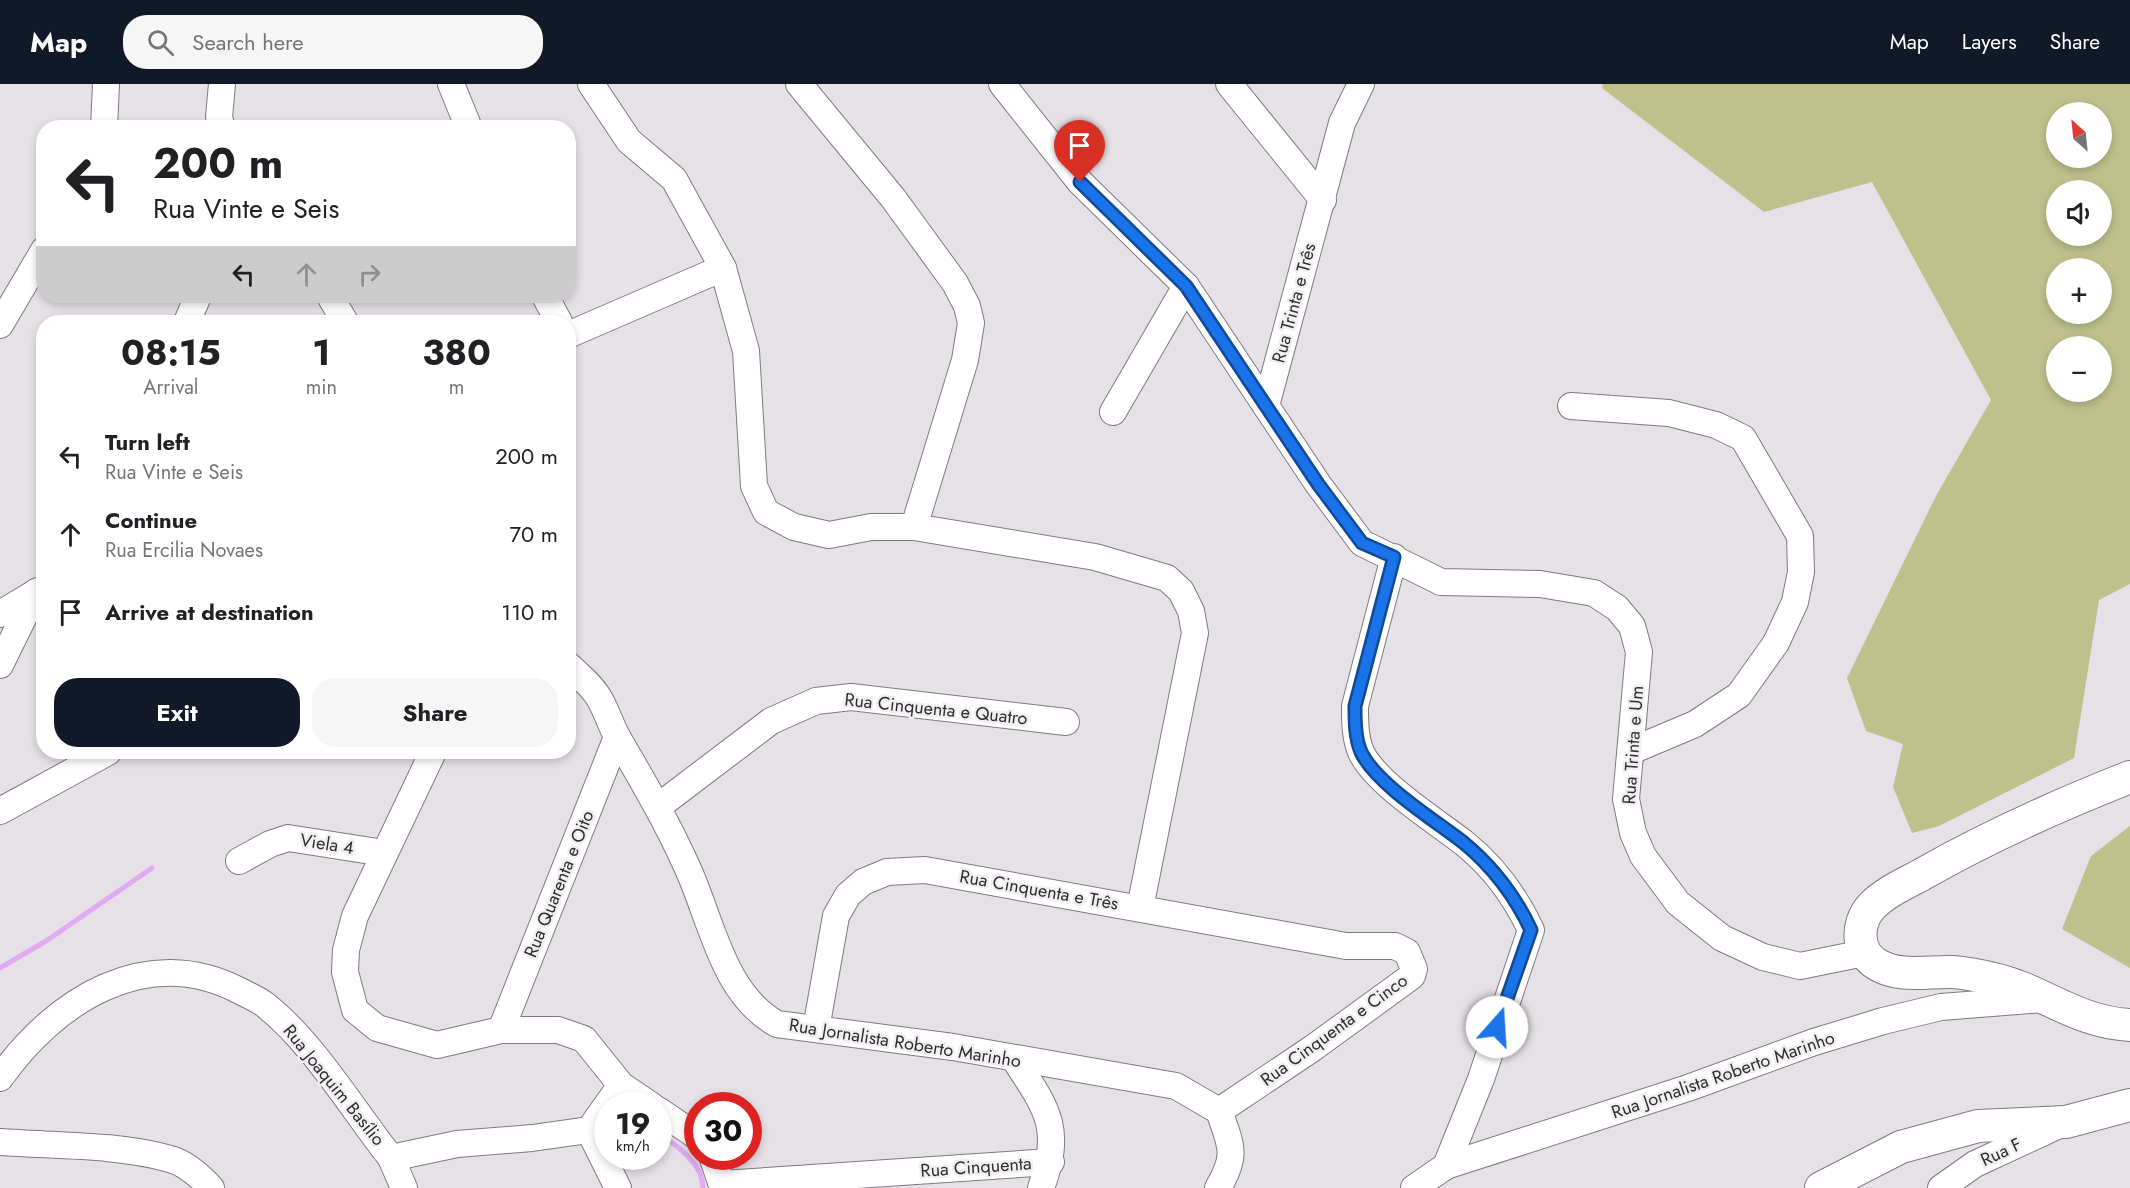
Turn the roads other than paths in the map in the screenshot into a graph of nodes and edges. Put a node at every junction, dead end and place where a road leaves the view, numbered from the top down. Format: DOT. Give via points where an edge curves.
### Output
graph roads {
  1 [pos="106,84"];
  2 [pos="222,84"];
  3 [pos="451,84"];
  4 [pos="591,84"];
  5 [pos="799,84"];
  6 [pos="1002,84"];
  7 [pos="1229,84"];
  8 [pos="1361,84"];
  9 [pos="104,120"];
  10 [pos="220,120"];
  11 [pos="466,120"];
  12 [pos="1323,200"];
  13 [pos="36,264"];
  14 [pos="723,268"];
  15 [pos="1186,286"];
  16 [pos="0,325"];
  17 [pos="576,332"];
  18 [pos="1266,406"];
  19 [pos="1571,406"];
  20 [pos="1113,412"];
  21 [pos="914,527"];
  22 [pos="1394,557"];
  23 [pos="36,592"];
  24 [pos="36,598"];
  25 [pos="0,614"];
  26 [pos="0,665"];
  27 [pos="576,674"];
  28 [pos="1066,722"];
  29 [pos="617,737"];
  30 [pos="1631,751"];
  31 [pos="95,759"];
  32 [pos="430,759"];
  33 [pos="2130,777"];
  34 [pos="659,806"];
  35 [pos="0,811"];
  36 [pos="384,853"];
  37 [pos="239,861"];
  38 [pos="1140,908"];
  39 [pos="1864,953"];
  40 [pos="2043,999"];
  41 [pos="2130,1025"];
  42 [pos="816,1029"];
  43 [pos="501,1030"];
  44 [pos="1014,1060"];
  45 [pos="0,1078"];
  46 [pos="621,1084"];
  47 [pos="632,1092"];
  48 [pos="2130,1105"];
  49 [pos="1219,1111"];
  50 [pos="2066,1122"];
  51 [pos="588,1130"];
  52 [pos="0,1142"];
  53 [pos="392,1158"];
  54 [pos="1051,1162"];
  55 [pos="1446,1166"];
  56 [pos="717,1170"];
  57 [pos="722,1186"];
  58 [pos="211,1188"];
  59 [pos="404,1188"];
  60 [pos="618,1188"];
  61 [pos="1041,1188"];
  62 [pos="1218,1188"];
  63 [pos="1414,1188"];
  64 [pos="1821,1188"];
  65 [pos="1941,1188"];
  1 -- 9 [label="street"];
  2 -- 10 [label="street"];
  3 -- 11 [label="street"];
  4 -- 14 [label="street" via="629,141 674,179"];
  5 -- 21 [label="street" via="893,198 955,283 967,306 971,323 965,360"];
  6 -- 15 [label="street, Rua Trinta e Um" via="1080,182"];
  7 -- 12 [label="street"];
  8 -- 12 [label="street, Rua Trinta e Três" via="1342,123"];
  12 -- 18 [label="street, Rua Trinta e Três"];
  13 -- 16 [label="street"];
  14 -- 17 [label="street"];
  14 -- 21 [label="street" via="746,351 754,486 766,513 794,527 830,535 871,526"];
  15 -- 18 [label="street, Rua Trinta e Um"];
  15 -- 20 [label="street"];
  18 -- 22 [label="street, Rua Trinta e Um" via="1362,543"];
  19 -- 30 [label="street" via="1669,413 1716,425 1743,438 1800,536 1801,572 1795,602 1776,643 1739,695 1695,724"];
  21 -- 38 [label="street, Rua Cinquenta e Três" via="1095,557 1167,578 1181,591 1191,611 1195,633"];
  22 -- 30 [label="street, Rua Trinta e Um" via="1441,582 1540,584 1594,593 1617,608 1632,626 1640,652"];
  22 -- 55 [label="street" via="1355,706 1360,751 1371,768 1492,870 1517,901 1531,930 1481,1079"];
  23 -- 25 [label="street"];
  24 -- 26 [label="street"];
  27 -- 29 [label="street, Rua Jornalista Roberto Marinho" via="599,698"];
  28 -- 34 [label="street, Rua Cinquenta e Quatro" via="850,697 816,701 771,721"];
  29 -- 34 [label="street, Rua Jornalista Roberto Marinho"];
  29 -- 43 [label="street, Rua Quarenta e Oito"];
  30 -- 39 [label="street, Rua Trinta e Um" via="1626,799 1633,833 1643,856 1678,903 1722,938 1763,957 1800,966"];
  31 -- 35 [label="street"];
  32 -- 36 [label="street"];
  33 -- 39 [label="main road" via="1965,850 1890,892 1865,915 1860,926"];
  34 -- 42 [label="street, Rua Jornalista Roberto Marinho" via="726,965 746,1000 761,1016 777,1024"];
  36 -- 37 [label="street, Viela 4" via="288,838"];
  36 -- 43 [label="street" via="355,916 346,950 345,972 355,1010 376,1028 437,1045"];
  38 -- 42 [label="street, Rua Cinquenta e Três" via="924,870 887,872 863,882 836,916"];
  38 -- 49 [label="street, Rua Cinquenta e Cinco" via="1346,946 1395,946 1412,960 1412,976"];
  39 -- 40 [label="main road" via="1877,965 1900,973 1954,972 1996,979"];
  40 -- 41 [label="main road" via="2078,1015"];
  40 -- 55 [label="street, Rua Jornalista Roberto Marinho" via="1941,1007 1883,1021"];
  42 -- 44 [label="street, Rua Jornalista Roberto Marinho" via="953,1047"];
  43 -- 46 [label="street" via="544,1028 584,1039"];
  44 -- 49 [label="street, Rua Jornalista Roberto Marinho" via="1176,1086"];
  44 -- 54 [label="street" via="1050,1119"];
  45 -- 53 [label="street, Rua Joaquim Basílio" via="41,1028 73,1004 115,982 175,971 202,975 263,1003 290,1028"];
  46 -- 47 [label="street"];
  46 -- 51 [label="street"];
  48 -- 50 [label="main road"];
  49 -- 62 [label="street" via="1230,1144 1231,1167"];
  50 -- 64 [label="main road" via="1978,1126 1901,1147"];
  50 -- 65 [label="street, Rua F" via="1975,1164"];
  51 -- 53 [label="street, Rua Joaquim Basílio" via="457,1144"];
  51 -- 60 [label="street"];
  52 -- 58 [label="street" via="115,1150 172,1159 200,1176"];
  53 -- 59 [label="street, Rua Joaquim Basílio"];
  54 -- 57 [label="street, Rua Cinquenta"];
  54 -- 61 [label="street"];
  55 -- 63 [label="street, Rua Jornalista Roberto Marinho"];
  56 -- 57 [label="street"];
}
